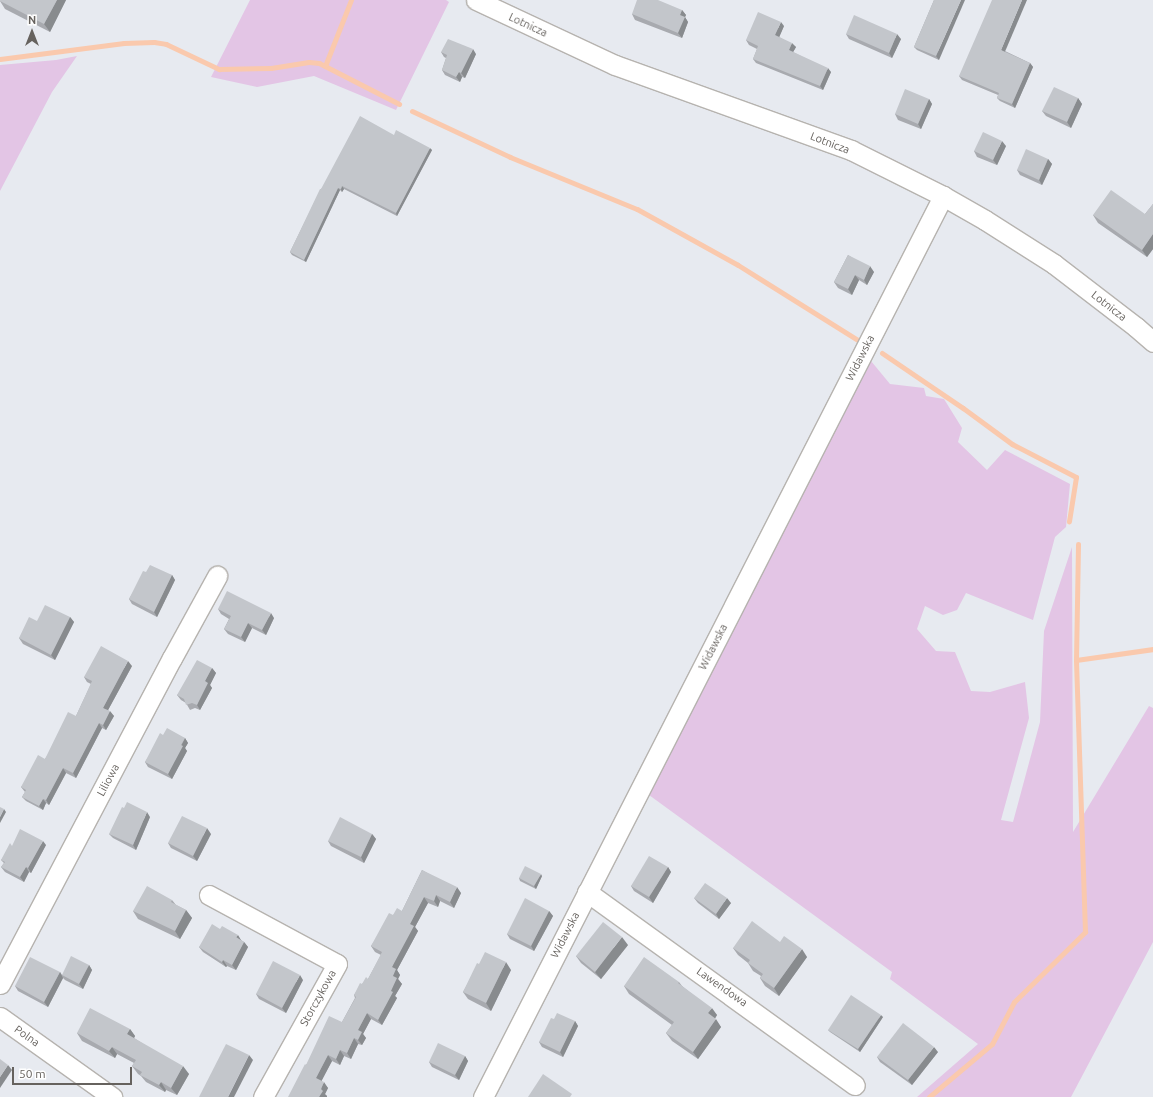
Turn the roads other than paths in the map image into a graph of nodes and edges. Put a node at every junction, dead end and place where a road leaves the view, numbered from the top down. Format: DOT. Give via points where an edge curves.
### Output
graph roads {
  1 [pos="476,0"];
  2 [pos="943,196"];
  3 [pos="1153,342"];
  4 [pos="217,576"];
  5 [pos="587,892"];
  6 [pos="209,895"];
  7 [pos="0,984"];
  8 [pos="0,1017"];
  9 [pos="855,1085"];
  10 [pos="112,1097"];
  11 [pos="263,1097"];
  12 [pos="482,1097"];
  1 -- 2 [label="street, Lotnicza" via="615,65 851,150"];
  2 -- 3 [label="street, Lotnicza" via="1054,264"];
  2 -- 5 [label="street, Widawska"];
  4 -- 7 [label="street, Liliowa"];
  5 -- 9 [label="street, Lawendowa"];
  5 -- 12 [label="street, Widawska"];
  6 -- 11 [label="street, Storczykowa" via="337,964"];
  8 -- 10 [label="street, Polna"];
}
